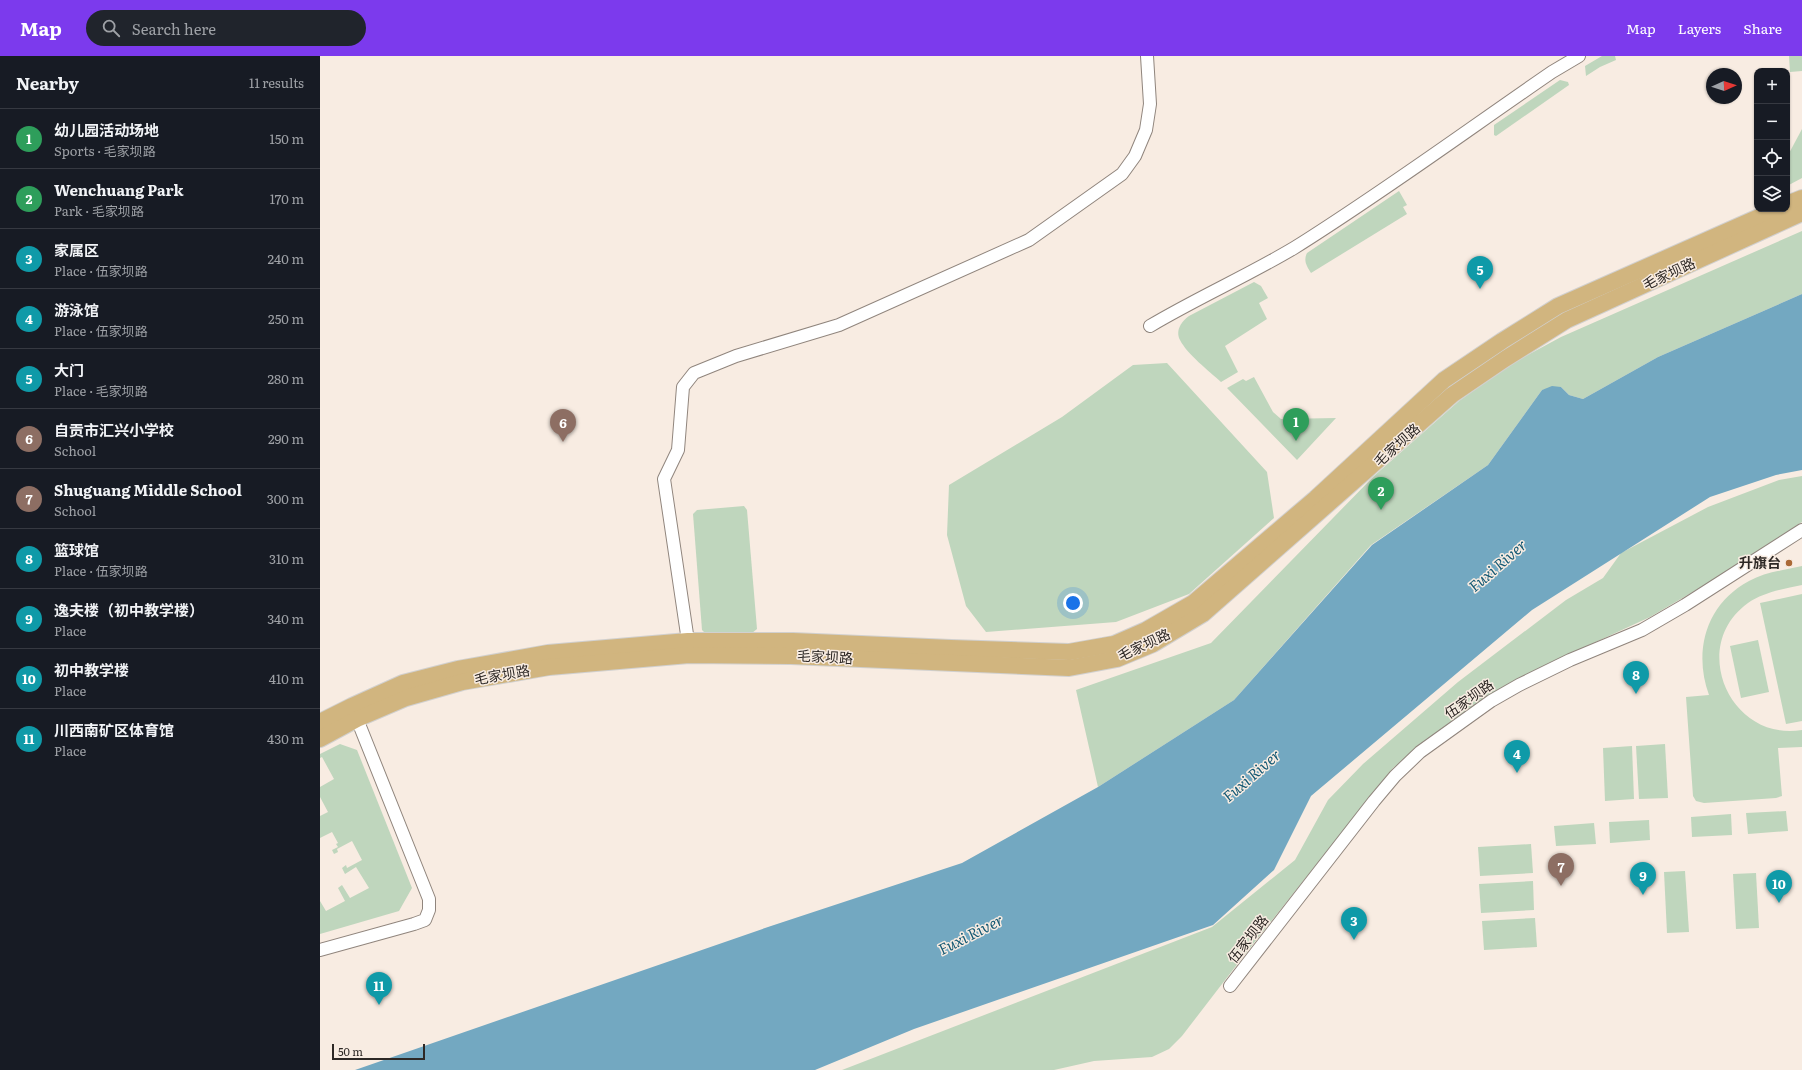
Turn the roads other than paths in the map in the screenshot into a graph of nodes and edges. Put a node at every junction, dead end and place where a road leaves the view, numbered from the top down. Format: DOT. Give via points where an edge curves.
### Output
graph roads {
  1 [pos="1147,56"];
  2 [pos="1579,56"];
  3 [pos="1802,198"];
  4 [pos="1790,203"];
  5 [pos="1770,212"];
  6 [pos="1802,213"];
  7 [pos="1150,326"];
  8 [pos="1802,530"];
  9 [pos="688,641"];
  10 [pos="357,719"];
  11 [pos="320,722"];
  12 [pos="320,739"];
  13 [pos="320,950"];
  14 [pos="1230,986"];
  1 -- 9 [label="street" via="1150,104 1146,130 1136,156 1122,174 1029,240 839,325 736,356 694,373 683,387 678,450 664,479"];
  2 -- 7 [label="street" via="1293,248"];
  3 -- 4 [label="main road"];
  5 -- 9 [label="main road, 毛家坝路" via="1558,306 1502,341 1444,380 1316,498 1194,603 1146,630 1114,644 1069,652 793,641"];
  6 -- 10 [label="main road, 毛家坝路" via="1566,320 1505,359 1452,395 1203,614 1153,644 1117,659 1069,668 791,656 690,655 549,667 462,682 406,698"];
  8 -- 14 [label="street, 伍家坝路" via="1686,605 1642,630 1519,684 1420,752 1374,801"];
  9 -- 11 [label="main road, 毛家坝路" via="548,653 458,669 402,683"];
  10 -- 12 [label="main road, 毛家坝路"];
  10 -- 13 [label="street" via="429,899 429,910 425,920"];
}
